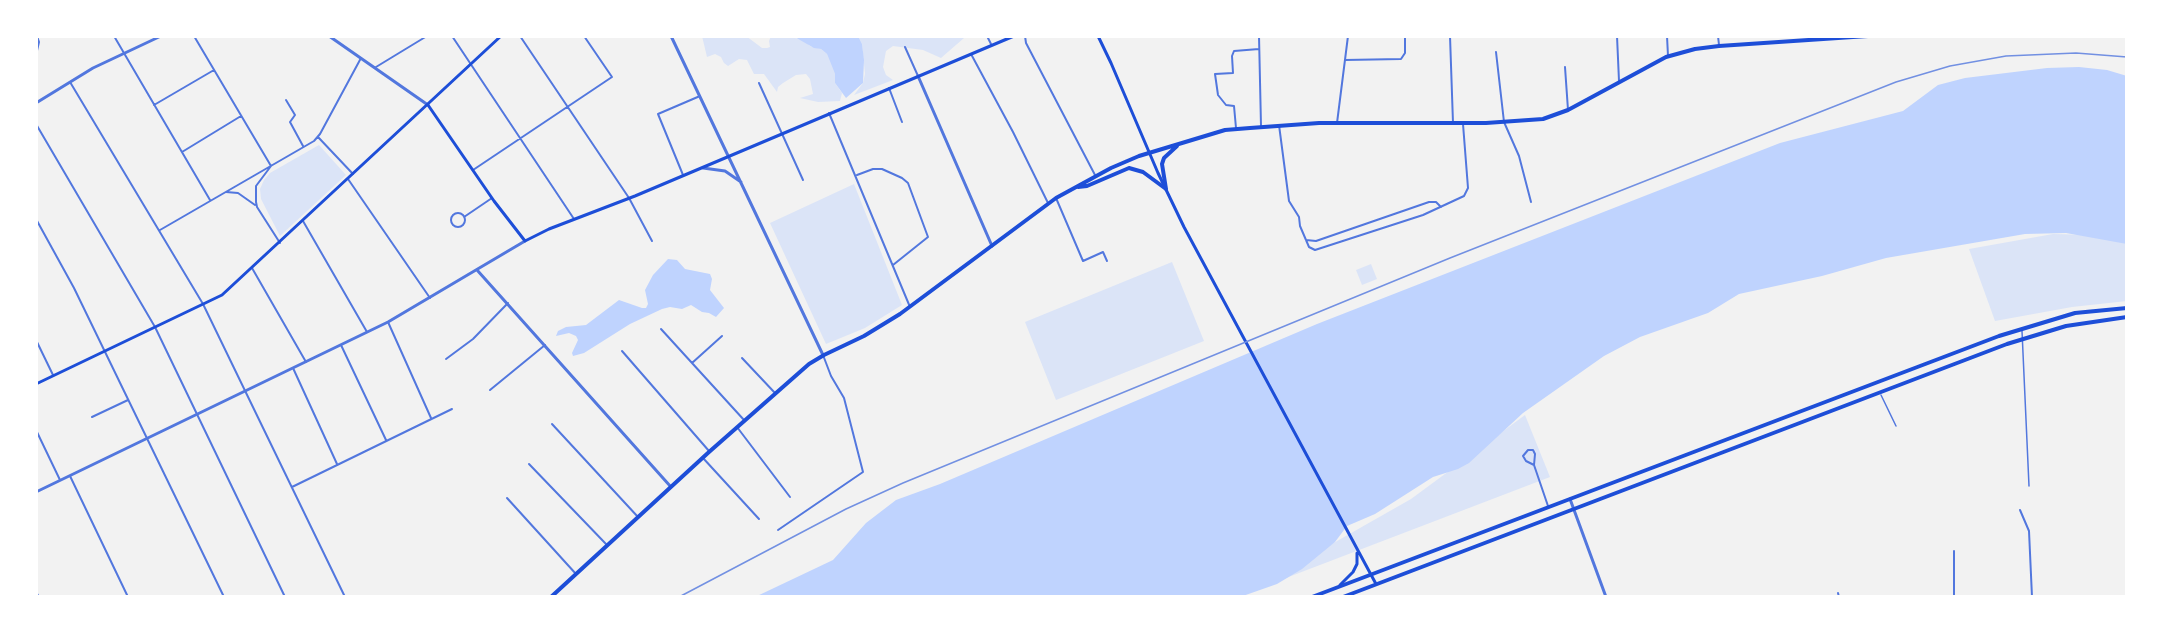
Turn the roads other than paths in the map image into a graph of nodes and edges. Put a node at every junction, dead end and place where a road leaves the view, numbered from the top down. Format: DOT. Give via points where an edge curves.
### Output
graph roads {
  1 [pos="38,36"];
  2 [pos="114,36"];
  3 [pos="160,36"];
  4 [pos="194,36"];
  5 [pos="329,36"];
  6 [pos="428,36"];
  7 [pos="452,36"];
  8 [pos="501,36"];
  9 [pos="520,36"];
  10 [pos="584,36"];
  11 [pos="671,36"];
  12 [pos="987,36"];
  13 [pos="1014,36"];
  14 [pos="1024,36"];
  15 [pos="1098,36"];
  16 [pos="1207,36"];
  17 [pos="1259,36"];
  18 [pos="1348,36"];
  19 [pos="1405,36"];
  20 [pos="1450,36"];
  21 [pos="1617,36"];
  22 [pos="1667,36"];
  23 [pos="1718,36"];
  24 [pos="1868,36"];
  25 [pos="1195,37"];
  26 [pos="1837,37"];
  27 [pos="1779,39"];
  28 [pos="991,45"];
  29 [pos="1719,45"];
  30 [pos="905,47"];
  31 [pos="1259,49"];
  32 [pos="1496,52"];
  33 [pos="124,53"];
  34 [pos="971,54"];
  35 [pos="36,55"];
  36 [pos="1668,56"];
  37 [pos="361,58"];
  38 [pos="1345,60"];
  39 [pos="470,65"];
  40 [pos="1565,67"];
  41 [pos="375,68"];
  42 [pos="214,70"];
  43 [pos="918,76"];
  44 [pos="1619,81"];
  45 [pos="70,82"];
  46 [pos="759,83"];
  47 [pos="889,88"];
  48 [pos="700,96"];
  49 [pos="286,100"];
  50 [pos="37,101"];
  51 [pos="154,105"];
  52 [pos="428,105"];
  53 [pos="567,107"];
  54 [pos="1568,110"];
  55 [pos="830,113"];
  56 [pos="241,116"];
  57 [pos="902,122"];
  58 [pos="1504,122"];
  59 [pos="1337,123"];
  60 [pos="1453,123"];
  61 [pos="1463,123"];
  62 [pos="36,124"];
  63 [pos="1279,125"];
  64 [pos="1261,127"];
  65 [pos="1236,129"];
  66 [pos="781,134"];
  67 [pos="318,137"];
  68 [pos="520,139"];
  69 [pos="1181,142"];
  70 [pos="304,147"];
  71 [pos="182,152"];
  72 [pos="1149,152"];
  73 [pos="729,156"];
  74 [pos="271,166"];
  75 [pos="701,168"];
  76 [pos="473,170"];
  77 [pos="354,174"];
  78 [pos="683,175"];
  79 [pos="857,175"];
  80 [pos="1096,176"];
  81 [pos="348,179"];
  82 [pos="803,180"];
  83 [pos="742,183"];
  84 [pos="1075,187"];
  85 [pos="1166,189"];
  86 [pos="225,192"];
  87 [pos="492,198"];
  88 [pos="629,198"];
  89 [pos="1056,198"];
  90 [pos="210,200"];
  91 [pos="1531,201"];
  92 [pos="1048,203"];
  93 [pos="257,207"];
  94 [pos="1442,207"];
  95 [pos="464,217"];
  96 [pos="36,219"];
  97 [pos="574,219"];
  98 [pos="303,221"];
  99 [pos="160,230"];
  100 [pos="1306,240"];
  101 [pos="525,241"];
  102 [pos="652,241"];
  103 [pos="280,243"];
  104 [pos="992,246"];
  105 [pos="1107,261"];
  106 [pos="893,265"];
  107 [pos="252,268"];
  108 [pos="477,270"];
  109 [pos="430,298"];
  110 [pos="508,303"];
  111 [pos="203,304"];
  112 [pos="910,307"];
  113 [pos="2127,308"];
  114 [pos="2127,318"];
  115 [pos="388,322"];
  116 [pos="155,327"];
  117 [pos="2022,328"];
  118 [pos="661,329"];
  119 [pos="367,332"];
  120 [pos="722,336"];
  121 [pos="2021,339"];
  122 [pos="36,340"];
  123 [pos="341,345"];
  124 [pos="545,345"];
  125 [pos="105,351"];
  126 [pos="622,351"];
  127 [pos="822,355"];
  128 [pos="742,358"];
  129 [pos="446,359"];
  130 [pos="306,362"];
  131 [pos="692,363"];
  132 [pos="292,368"];
  133 [pos="53,375"];
  134 [pos="36,384"];
  135 [pos="490,390"];
  136 [pos="246,391"];
  137 [pos="1880,391"];
  138 [pos="775,393"];
  139 [pos="128,400"];
  140 [pos="452,409"];
  141 [pos="197,415"];
  142 [pos="92,417"];
  143 [pos="432,419"];
  144 [pos="745,420"];
  145 [pos="552,424"];
  146 [pos="1896,426"];
  147 [pos="737,427"];
  148 [pos="36,430"];
  149 [pos="148,439"];
  150 [pos="386,441"];
  151 [pos="709,452"];
  152 [pos="703,458"];
  153 [pos="529,464"];
  154 [pos="337,465"];
  155 [pos="1534,465"];
  156 [pos="70,476"];
  157 [pos="60,480"];
  158 [pos="2029,486"];
  159 [pos="292,487"];
  160 [pos="672,487"];
  161 [pos="36,492"];
  162 [pos="790,497"];
  163 [pos="507,498"];
  164 [pos="1570,499"];
  165 [pos="1549,507"];
  166 [pos="1573,509"];
  167 [pos="2020,510"];
  168 [pos="638,517"];
  169 [pos="759,519"];
  170 [pos="778,530"];
  171 [pos="607,545"];
  172 [pos="1357,551"];
  173 [pos="1954,551"];
  174 [pos="577,574"];
  175 [pos="1371,576"];
  176 [pos="1376,584"];
  177 [pos="1328,591"];
  178 [pos="36,592"];
  179 [pos="1838,593"];
  180 [pos="39,597"];
  181 [pos="128,597"];
  182 [pos="224,597"];
  183 [pos="285,597"];
  184 [pos="345,597"];
  185 [pos="552,597"];
  186 [pos="1312,597"];
  187 [pos="1343,597"];
  188 [pos="1606,597"];
  189 [pos="1839,597"];
  190 [pos="1953,597"];
  191 [pos="2032,597"];
  1 -- 35 [label="street"];
  2 -- 33 [label="street"];
  3 -- 33 [label="street"];
  4 -- 42 [label="street"];
  5 -- 37 [label="street"];
  6 -- 41 [label="street"];
  7 -- 39 [label="street"];
  8 -- 39 [label="main road"];
  9 -- 53 [label="street"];
  10 -- 53 [label="street" via="612,77"];
  11 -- 48 [label="street"];
  12 -- 28 [label="street"];
  13 -- 28 [label="main road"];
  14 -- 80 [label="street"];
  15 -- 72 [label="main road"];
  16 -- 25 [label="street"];
  17 -- 31 [label="street"];
  18 -- 38 [label="street"];
  19 -- 38 [label="street" via="1401,59"];
  20 -- 60 [label="street"];
  21 -- 44 [label="street"];
  22 -- 36 [label="street"];
  23 -- 29 [label="street"];
  24 -- 26 [label="main road"];
  26 -- 27 [label="main road"];
  27 -- 29 [label="main road"];
  28 -- 34 [label="main road"];
  29 -- 36 [label="main road"];
  30 -- 43 [label="street"];
  31 -- 64 [label="street"];
  31 -- 65 [label="street" via="1234,51 1233,73 1215,74 1222,102 1234,106"];
  32 -- 58 [label="street"];
  33 -- 45 [label="street"];
  33 -- 51 [label="street"];
  34 -- 43 [label="main road"];
  34 -- 92 [label="street"];
  36 -- 44 [label="main road"];
  37 -- 41 [label="street"];
  37 -- 67 [label="street"];
  38 -- 59 [label="street"];
  39 -- 52 [label="main road"];
  39 -- 68 [label="street"];
  40 -- 54 [label="street"];
  41 -- 52 [label="street"];
  42 -- 51 [label="street"];
  42 -- 56 [label="street"];
  43 -- 47 [label="main road"];
  43 -- 104 [label="street"];
  44 -- 54 [label="main road"];
  45 -- 50 [label="street"];
  45 -- 99 [label="street"];
  46 -- 66 [label="street"];
  47 -- 55 [label="main road"];
  47 -- 57 [label="street"];
  48 -- 73 [label="street"];
  48 -- 78 [label="street" via="658,114"];
  49 -- 70 [label="street" via="295,115 290,122"];
  51 -- 71 [label="street"];
  52 -- 76 [label="main road"];
  52 -- 77 [label="main road"];
  53 -- 68 [label="street"];
  53 -- 88 [label="street"];
  54 -- 58 [label="main road" via="1543,119"];
  55 -- 66 [label="main road"];
  55 -- 79 [label="street"];
  56 -- 71 [label="street"];
  56 -- 74 [label="street"];
  58 -- 61 [label="main road"];
  58 -- 91 [label="street" via="1519,156"];
  59 -- 60 [label="main road"];
  59 -- 63 [label="main road"];
  60 -- 61 [label="main road"];
  61 -- 94 [label="street" via="1467,192"];
  62 -- 116 [label="street"];
  63 -- 64 [label="main road"];
  63 -- 100 [label="street" via="1289,201"];
  64 -- 65 [label="main road"];
  65 -- 69 [label="main road"];
  66 -- 73 [label="main road"];
  66 -- 82 [label="street"];
  67 -- 70 [label="street"];
  67 -- 77 [label="street"];
  68 -- 76 [label="street"];
  68 -- 97 [label="street"];
  69 -- 72 [label="main road"];
  69 -- 85 [label="main road" via="1161,164"];
  70 -- 74 [label="street"];
  71 -- 90 [label="street"];
  72 -- 80 [label="main road"];
  72 -- 85 [label="main road"];
  73 -- 75 [label="main road"];
  73 -- 83 [label="street"];
  74 -- 86 [label="street"];
  74 -- 93 [label="street" via="256,186"];
  75 -- 78 [label="main road"];
  75 -- 83 [label="street" via="725,171"];
  76 -- 87 [label="main road"];
  77 -- 81 [label="main road"];
  78 -- 88 [label="main road"];
  79 -- 106 [label="street"];
  79 -- 106 [label="street" via="882,169 908,183 928,237"];
  80 -- 84 [label="main road"];
  81 -- 98 [label="main road"];
  81 -- 109 [label="street"];
  83 -- 127 [label="street"];
  84 -- 85 [label="main road" via="1087,186 1129,168 1143,172"];
  84 -- 89 [label="main road"];
  85 -- 172 [label="main road"];
  86 -- 90 [label="street"];
  86 -- 93 [label="street" via="244,196"];
  87 -- 95 [label="street"];
  87 -- 101 [label="main road"];
  88 -- 97 [label="main road"];
  88 -- 102 [label="street"];
  89 -- 92 [label="main road"];
  89 -- 105 [label="street" via="1083,261 1103,252"];
  90 -- 99 [label="street"];
  92 -- 104 [label="main road"];
  93 -- 103 [label="street"];
  94 -- 100 [label="street" via="1429,202 1316,241"];
  94 -- 100 [label="street" via="1318,249 1309,247"];
  95 -- 95 [label="street" via="457,213 451,224 459,228"];
  96 -- 125 [label="street"];
  97 -- 101 [label="main road"];
  98 -- 103 [label="main road"];
  98 -- 119 [label="street"];
  99 -- 111 [label="street"];
  101 -- 108 [label="street"];
  103 -- 107 [label="main road"];
  104 -- 112 [label="main road"];
  106 -- 112 [label="street"];
  107 -- 111 [label="main road" via="222,295"];
  107 -- 130 [label="street"];
  108 -- 109 [label="street"];
  108 -- 110 [label="street"];
  109 -- 115 [label="street"];
  110 -- 124 [label="street"];
  110 -- 129 [label="street" via="473,339"];
  111 -- 116 [label="main road"];
  111 -- 136 [label="street"];
  112 -- 127 [label="main road" via="864,336"];
  113 -- 117 [label="main road" via="2075,314"];
  114 -- 121 [label="main road" via="2066,326"];
  115 -- 119 [label="street"];
  115 -- 143 [label="street"];
  116 -- 125 [label="main road"];
  116 -- 141 [label="street"];
  117 -- 121 [label="lane"];
  117 -- 164 [label="main road"];
  118 -- 131 [label="street"];
  119 -- 123 [label="street"];
  120 -- 131 [label="street"];
  121 -- 137 [label="main road"];
  121 -- 158 [label="lane"];
  122 -- 133 [label="street"];
  123 -- 130 [label="street"];
  123 -- 150 [label="street"];
  124 -- 135 [label="street"];
  124 -- 160 [label="street"];
  125 -- 133 [label="main road"];
  125 -- 139 [label="street"];
  126 -- 151 [label="street"];
  127 -- 138 [label="main road"];
  127 -- 170 [label="street" via="844,398 864,472"];
  128 -- 138 [label="street"];
  130 -- 132 [label="street"];
  131 -- 144 [label="street"];
  132 -- 136 [label="street"];
  132 -- 154 [label="street"];
  133 -- 134 [label="main road"];
  136 -- 141 [label="street"];
  136 -- 159 [label="street"];
  137 -- 146 [label="lane"];
  137 -- 166 [label="main road"];
  138 -- 144 [label="main road"];
  139 -- 142 [label="street"];
  139 -- 149 [label="street"];
  140 -- 143 [label="street"];
  141 -- 149 [label="street"];
  141 -- 183 [label="street"];
  143 -- 150 [label="street"];
  144 -- 147 [label="main road"];
  145 -- 168 [label="street"];
  147 -- 151 [label="main road"];
  147 -- 162 [label="street"];
  148 -- 157 [label="street"];
  149 -- 156 [label="street"];
  149 -- 182 [label="street"];
  150 -- 154 [label="street"];
  151 -- 152 [label="main road"];
  152 -- 160 [label="main road"];
  152 -- 169 [label="street"];
  153 -- 171 [label="street"];
  154 -- 159 [label="street"];
  155 -- 155 [label="street" via="1536,459 1530,449 1524,458"];
  155 -- 165 [label="street"];
  156 -- 157 [label="street"];
  156 -- 181 [label="street"];
  157 -- 161 [label="street"];
  159 -- 184 [label="street"];
  160 -- 168 [label="main road"];
  163 -- 174 [label="street"];
  164 -- 165 [label="main road"];
  164 -- 166 [label="street"];
  165 -- 175 [label="main road"];
  166 -- 176 [label="main road"];
  166 -- 188 [label="street"];
  167 -- 191 [label="street" via="2030,531"];
  168 -- 171 [label="main road"];
  171 -- 174 [label="main road"];
  172 -- 175 [label="main road"];
  172 -- 177 [label="main road" via="1357,564 1348,579"];
  173 -- 190 [label="street"];
  174 -- 185 [label="main road"];
  175 -- 176 [label="main road"];
  175 -- 177 [label="main road"];
  176 -- 187 [label="main road"];
  177 -- 186 [label="main road"];
  178 -- 180 [label="street"];
  179 -- 189 [label="street"];
}
